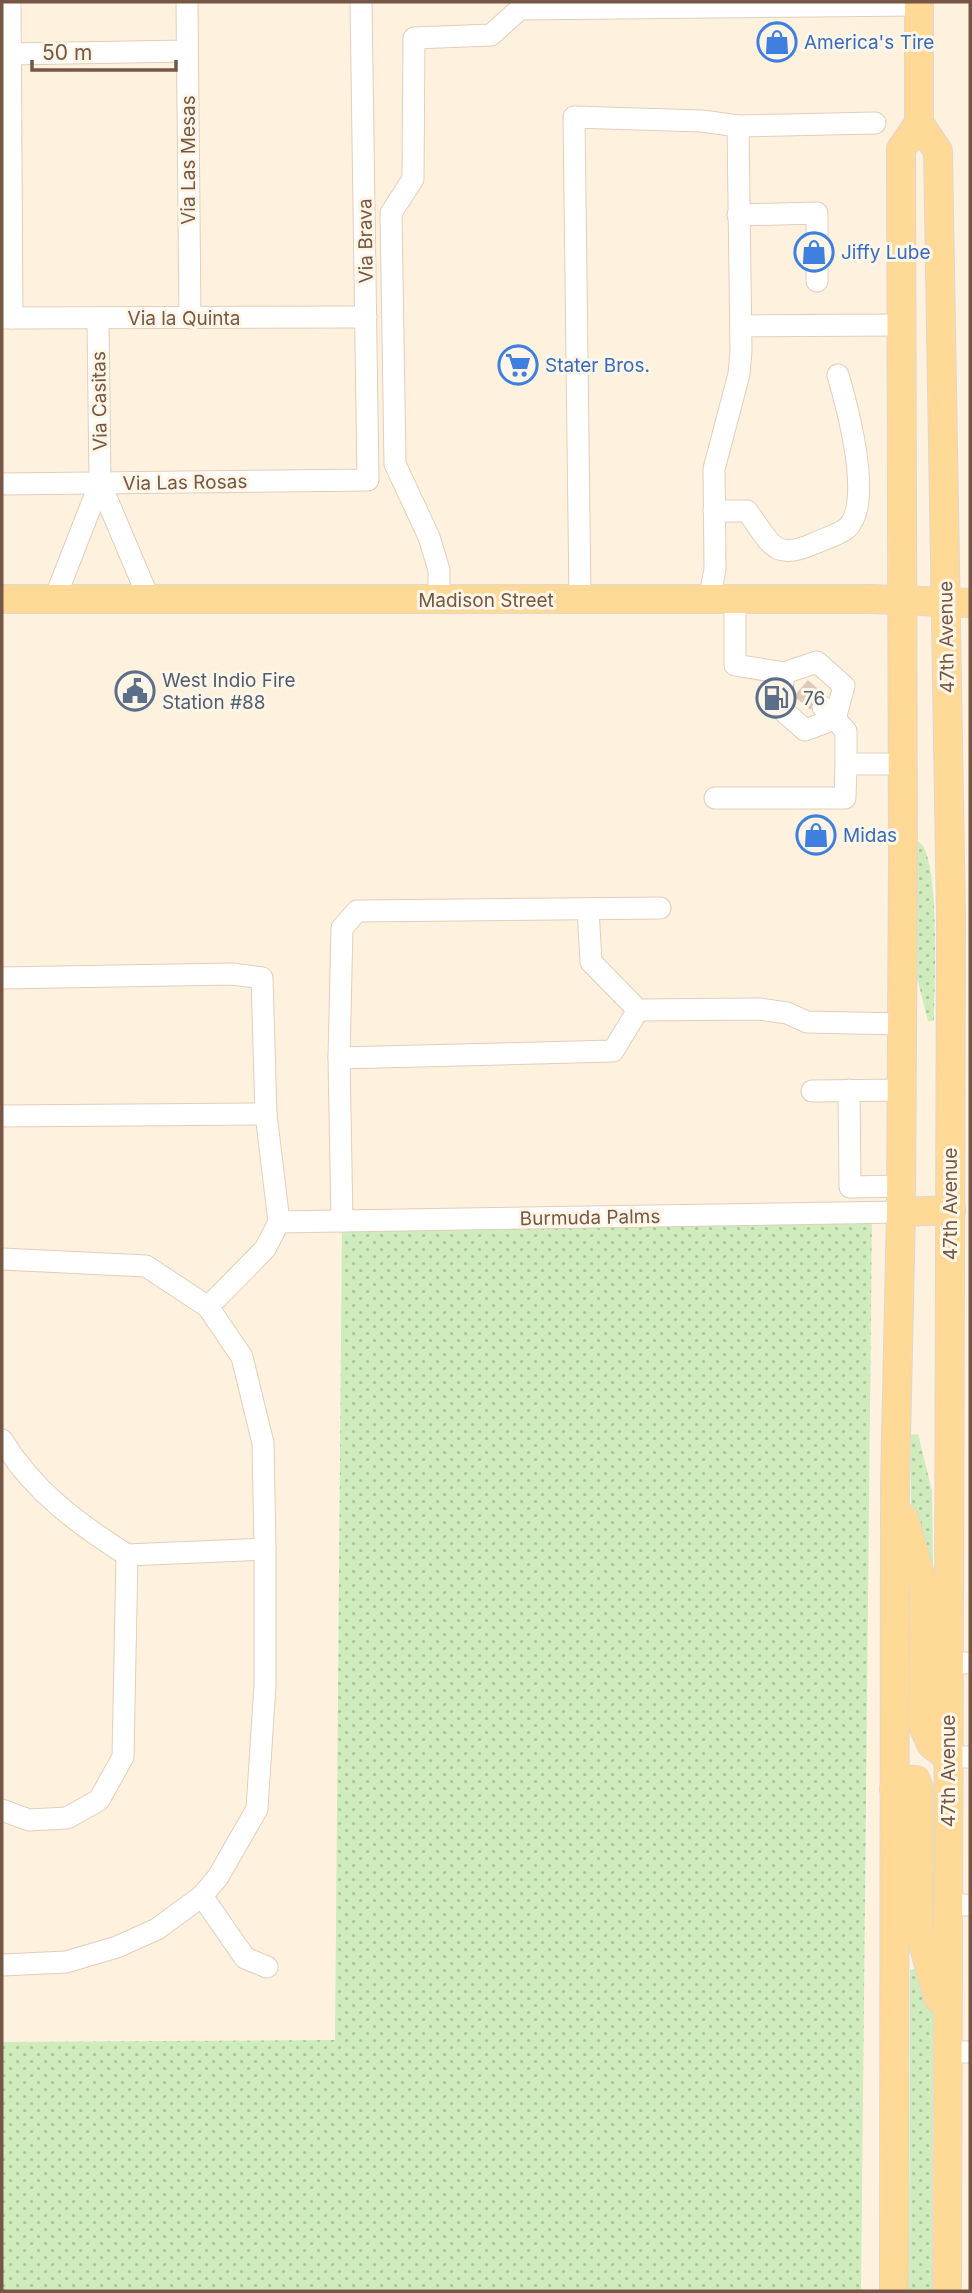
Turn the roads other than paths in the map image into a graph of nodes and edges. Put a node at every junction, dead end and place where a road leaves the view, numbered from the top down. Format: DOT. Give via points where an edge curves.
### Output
graph roads {
  1 [pos="10,2"];
  2 [pos="187,2"];
  3 [pos="361,2"];
  4 [pos="919,3"];
  5 [pos="187,51"];
  6 [pos="10,54"];
  7 [pos="875,123"];
  8 [pos="919,123"];
  9 [pos="738,127"];
  10 [pos="738,215"];
  11 [pos="817,281"];
  12 [pos="366,317"];
  13 [pos="7,318"];
  14 [pos="190,318"];
  15 [pos="98,319"];
  16 [pos="902,325"];
  17 [pos="741,326"];
  18 [pos="838,375"];
  19 [pos="368,480"];
  20 [pos="100,483"];
  21 [pos="2,484"];
  22 [pos="715,511"];
  23 [pos="55,598"];
  24 [pos="149,598"];
  25 [pos="2,599"];
  26 [pos="439,600"];
  27 [pos="580,600"];
  28 [pos="722,601"];
  29 [pos="902,601"];
  30 [pos="958,602"];
  31 [pos="784,673"];
  32 [pos="800,688"];
  33 [pos="829,713"];
  34 [pos="846,764"];
  35 [pos="902,764"];
  36 [pos="715,798"];
  37 [pos="660,908"];
  38 [pos="588,909"];
  39 [pos="2,978"];
  40 [pos="638,1010"];
  41 [pos="902,1024"];
  42 [pos="339,1058"];
  43 [pos="849,1090"];
  44 [pos="902,1090"];
  45 [pos="812,1091"];
  46 [pos="267,1114"];
  47 [pos="2,1116"];
  48 [pos="901,1199"];
  49 [pos="951,1210"];
  50 [pos="342,1221"];
  51 [pos="279,1222"];
  52 [pos="2,1259"];
  53 [pos="208,1307"];
  54 [pos="2,1440"];
  55 [pos="895,1485"];
  56 [pos="265,1549"];
  57 [pos="127,1555"];
  58 [pos="959,1663"];
  59 [pos="959,1757"];
  60 [pos="894,1789"];
  61 [pos="2,1810"];
  62 [pos="202,1896"];
  63 [pos="959,1905"];
  64 [pos="2,1965"];
  65 [pos="267,1967"];
  66 [pos="955,2046"];
  67 [pos="894,2291"];
  68 [pos="947,2291"];
  1 -- 6 [label="lane"];
  2 -- 5 [label="lane, Via Las Mesas"];
  3 -- 12 [label="lane, Via Brava"];
  4 -- 8 [label="main road"];
  4 -- 26 [label="lane" via="520,9 491,34 414,38 413,179 391,213 395,464 429,537 439,570"];
  5 -- 6 [label="lane"];
  5 -- 14 [label="lane, Via Las Mesas"];
  6 -- 13 [label="lane"];
  7 -- 9 [label="lane"];
  8 -- 16 [label="main road" via="901,149"];
  8 -- 30 [label="main road, 47th Avenue" via="938,150"];
  9 -- 10 [label="lane"];
  9 -- 27 [label="lane" via="702,121 574,117"];
  10 -- 11 [label="lane" via="817,213"];
  10 -- 17 [label="lane"];
  12 -- 14 [label="lane, Via la Quinta"];
  12 -- 19 [label="lane, Via Brava"];
  13 -- 15 [label="lane, Via la Quinta"];
  14 -- 15 [label="lane, Via la Quinta"];
  15 -- 20 [label="lane, Via Casitas"];
  16 -- 17 [label="lane"];
  16 -- 29 [label="main road"];
  17 -- 22 [label="lane" via="739,374 713,469"];
  18 -- 22 [label="lane" via="856,462 858,508 848,527 792,553 776,549 747,511"];
  19 -- 20 [label="lane, Via Las Rosas"];
  20 -- 21 [label="lane, Via Las Rosas"];
  20 -- 23 [label="lane, Via Casitas"];
  20 -- 24 [label="lane, Via Casitas"];
  22 -- 28 [label="lane" via="715,569"];
  23 -- 24 [label="main road, Madison Street"];
  23 -- 25 [label="main road, Madison Street"];
  24 -- 26 [label="main road, Madison Street"];
  26 -- 27 [label="main road, Madison Street"];
  27 -- 28 [label="main road, Madison Street"];
  28 -- 29 [label="main road, Madison Street"];
  28 -- 31 [label="lane" via="735,665"];
  29 -- 30 [label="main road, Madison Street"];
  29 -- 35 [label="main road"];
  30 -- 49 [label="main road, 47th Avenue"];
  31 -- 32 [label="lane"];
  31 -- 33 [label="lane" via="780,708 805,730"];
  31 -- 33 [label="lane" via="817,662 844,686"];
  33 -- 34 [label="lane" via="846,731"];
  34 -- 35 [label="lane"];
  34 -- 36 [label="lane" via="845,798"];
  35 -- 41 [label="main road"];
  37 -- 38 [label="lane"];
  38 -- 40 [label="lane" via="591,962"];
  38 -- 42 [label="lane" via="357,911 342,928"];
  39 -- 46 [label="lane" via="232,974 262,978"];
  40 -- 41 [label="lane" via="760,1009 807,1022"];
  40 -- 42 [label="lane" via="613,1051"];
  41 -- 44 [label="main road"];
  42 -- 50 [label="lane"];
  43 -- 44 [label="lane"];
  43 -- 45 [label="lane"];
  43 -- 48 [label="lane" via="850,1187"];
  44 -- 48 [label="main road"];
  46 -- 47 [label="lane"];
  46 -- 51 [label="lane"];
  48 -- 49 [label="main road"];
  48 -- 50 [label="lane, Burmuda Palms"];
  48 -- 55 [label="main road"];
  49 -- 58 [label="main road, 47th Avenue"];
  50 -- 51 [label="lane, Burmuda Palms"];
  51 -- 53 [label="lane" via="265,1249"];
  52 -- 53 [label="lane" via="146,1266"];
  53 -- 56 [label="lane" via="242,1357 263,1443"];
  54 -- 57 [label="lane" via="15,1461 72,1520"];
  55 -- 59 [label="main road" via="924,1588 923,1726 931,1744"];
  55 -- 60 [label="main road"];
  56 -- 57 [label="lane"];
  56 -- 62 [label="lane" via="265,1685 257,1809"];
  57 -- 61 [label="lane" via="123,1757 100,1800 66,1818 29,1820"];
  58 -- 59 [label="main road, 47th Avenue"];
  59 -- 63 [label="main road, 47th Avenue"];
  60 -- 66 [label="main road" via="900,1779 908,1777 916,1780 919,1789 919,1929"];
  60 -- 67 [label="main road"];
  62 -- 64 [label="lane" via="157,1929 117,1947 66,1962"];
  62 -- 65 [label="lane" via="245,1958"];
  63 -- 66 [label="main road, 47th Avenue"];
  66 -- 68 [label="main road, 47th Avenue"];
}
